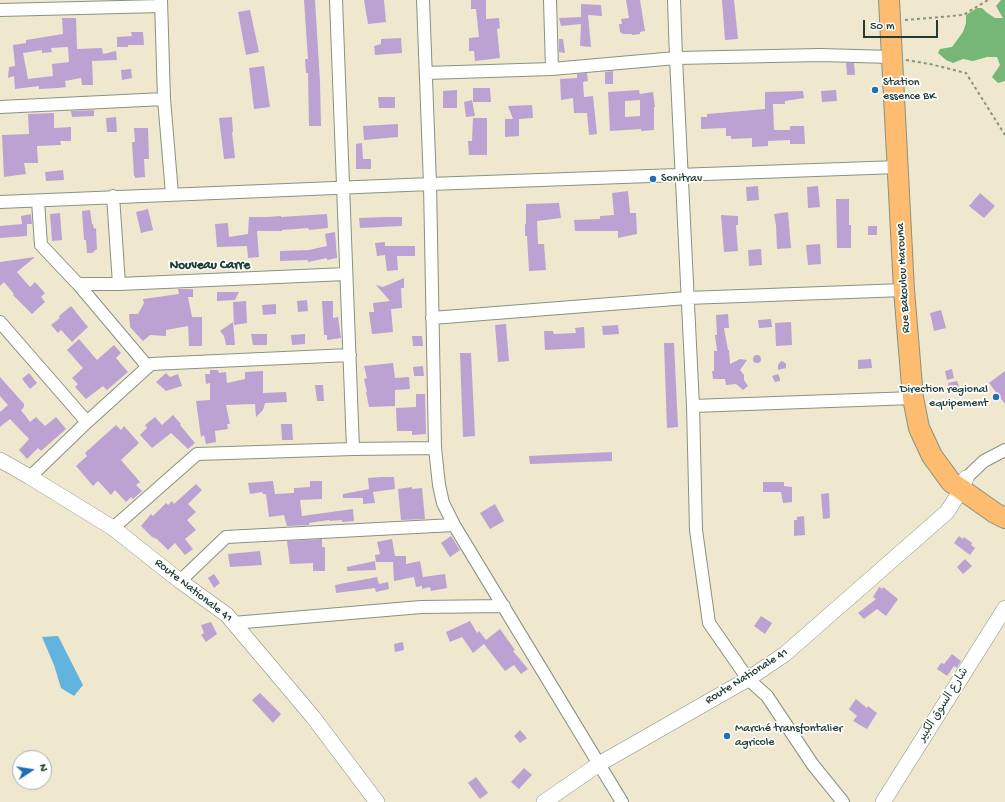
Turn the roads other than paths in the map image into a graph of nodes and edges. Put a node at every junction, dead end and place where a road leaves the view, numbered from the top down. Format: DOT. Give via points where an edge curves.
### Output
graph roads {
  1 [pos="336,0"];
  2 [pos="423,0"];
  3 [pos="550,0"];
  4 [pos="674,0"];
  5 [pos="889,0"];
  6 [pos="898,0"];
  7 [pos="161,3"];
  8 [pos="0,10"];
  9 [pos="676,58"];
  10 [pos="897,58"];
  11 [pos="552,69"];
  12 [pos="426,73"];
  13 [pos="164,99"];
  14 [pos="0,107"];
  15 [pos="898,167"];
  16 [pos="682,175"];
  17 [pos="430,184"];
  18 [pos="343,188"];
  19 [pos="172,194"];
  20 [pos="113,196"];
  21 [pos="38,201"];
  22 [pos="0,202"];
  23 [pos="346,274"];
  24 [pos="78,284"];
  25 [pos="119,284"];
  26 [pos="904,290"];
  27 [pos="687,298"];
  28 [pos="432,318"];
  29 [pos="0,322"];
  30 [pos="350,355"];
  31 [pos="148,367"];
  32 [pos="913,398"];
  33 [pos="693,406"];
  34 [pos="87,422"];
  35 [pos="435,448"];
  36 [pos="353,449"];
  37 [pos="1005,450"];
  38 [pos="0,460"];
  39 [pos="30,477"];
  40 [pos="964,484"];
  41 [pos="1005,506"];
  42 [pos="1005,518"];
  43 [pos="454,524"];
  44 [pos="113,528"];
  45 [pos="180,581"];
  46 [pos="504,606"];
  47 [pos="1005,608"];
  48 [pos="233,623"];
  49 [pos="748,679"];
  50 [pos="599,764"];
  51 [pos="377,802"];
  52 [pos="544,802"];
  53 [pos="622,802"];
  54 [pos="843,802"];
  55 [pos="883,802"];
  1 -- 18 [label="street"];
  2 -- 12 [label="street"];
  3 -- 11 [label="street"];
  4 -- 9 [label="street"];
  5 -- 10 [label="highway, Rue Bakoulou Harouna"];
  6 -- 10 [label="highway, Rue Bakoulou Harouna"];
  7 -- 8 [label="street"];
  7 -- 13 [label="street"];
  9 -- 10 [label="street" via="820,55"];
  9 -- 11 [label="street"];
  9 -- 16 [label="street"];
  10 -- 15 [label="highway, Rue Bakoulou Harouna"];
  10 -- 40 [label="highway, Rue Bakoulou Harouna" via="924,396 930,425 943,453"];
  11 -- 12 [label="street"];
  12 -- 17 [label="street"];
  13 -- 14 [label="street"];
  13 -- 19 [label="street"];
  15 -- 16 [label="street"];
  15 -- 26 [label="highway, Rue Bakoulou Harouna"];
  16 -- 17 [label="street"];
  16 -- 27 [label="street"];
  17 -- 18 [label="street"];
  17 -- 28 [label="street"];
  18 -- 19 [label="street"];
  18 -- 23 [label="street"];
  19 -- 20 [label="street"];
  20 -- 21 [label="street"];
  20 -- 25 [label="street"];
  21 -- 22 [label="street"];
  21 -- 24 [label="street" via="41,245"];
  23 -- 25 [label="street"];
  23 -- 30 [label="street"];
  24 -- 25 [label="street"];
  24 -- 31 [label="street"];
  26 -- 27 [label="street"];
  26 -- 32 [label="highway, Rue Bakoulou Harouna"];
  27 -- 28 [label="street"];
  27 -- 33 [label="street"];
  28 -- 35 [label="street"];
  29 -- 34 [label="street"];
  30 -- 31 [label="street" via="151,364"];
  30 -- 36 [label="street"];
  31 -- 34 [label="street"];
  32 -- 33 [label="street"];
  32 -- 40 [label="highway, Rue Bakoulou Harouna" via="919,428 932,456 951,482"];
  33 -- 49 [label="street" via="696,530 709,622"];
  34 -- 39 [label="street"];
  35 -- 36 [label="street"];
  35 -- 43 [label="street" via="439,485"];
  36 -- 44 [label="street" via="197,454"];
  37 -- 40 [label="street" via="984,461"];
  38 -- 39 [label="street, Route Nationale 41"];
  39 -- 44 [label="street, Route Nationale 41"];
  40 -- 41 [label="highway, Rue Bakoulou Harouna"];
  40 -- 42 [label="highway, Rue Bakoulou Harouna"];
  40 -- 49 [label="street, Route Nationale 41" via="947,512 785,654"];
  43 -- 45 [label="street" via="226,537"];
  43 -- 46 [label="street"];
  44 -- 45 [label="street, Route Nationale 41"];
  45 -- 48 [label="street, Route Nationale 41" via="227,615"];
  46 -- 48 [label="street" via="421,607"];
  46 -- 50 [label="street"];
  47 -- 55 [label="street, شارع السوق الكبير"];
  48 -- 51 [label="street, Route Nationale 41" via="313,717"];
  49 -- 50 [label="street, Route Nationale 41"];
  49 -- 54 [label="street" via="767,696 813,765"];
  50 -- 52 [label="street, Route Nationale 41"];
  50 -- 53 [label="street"];
}
